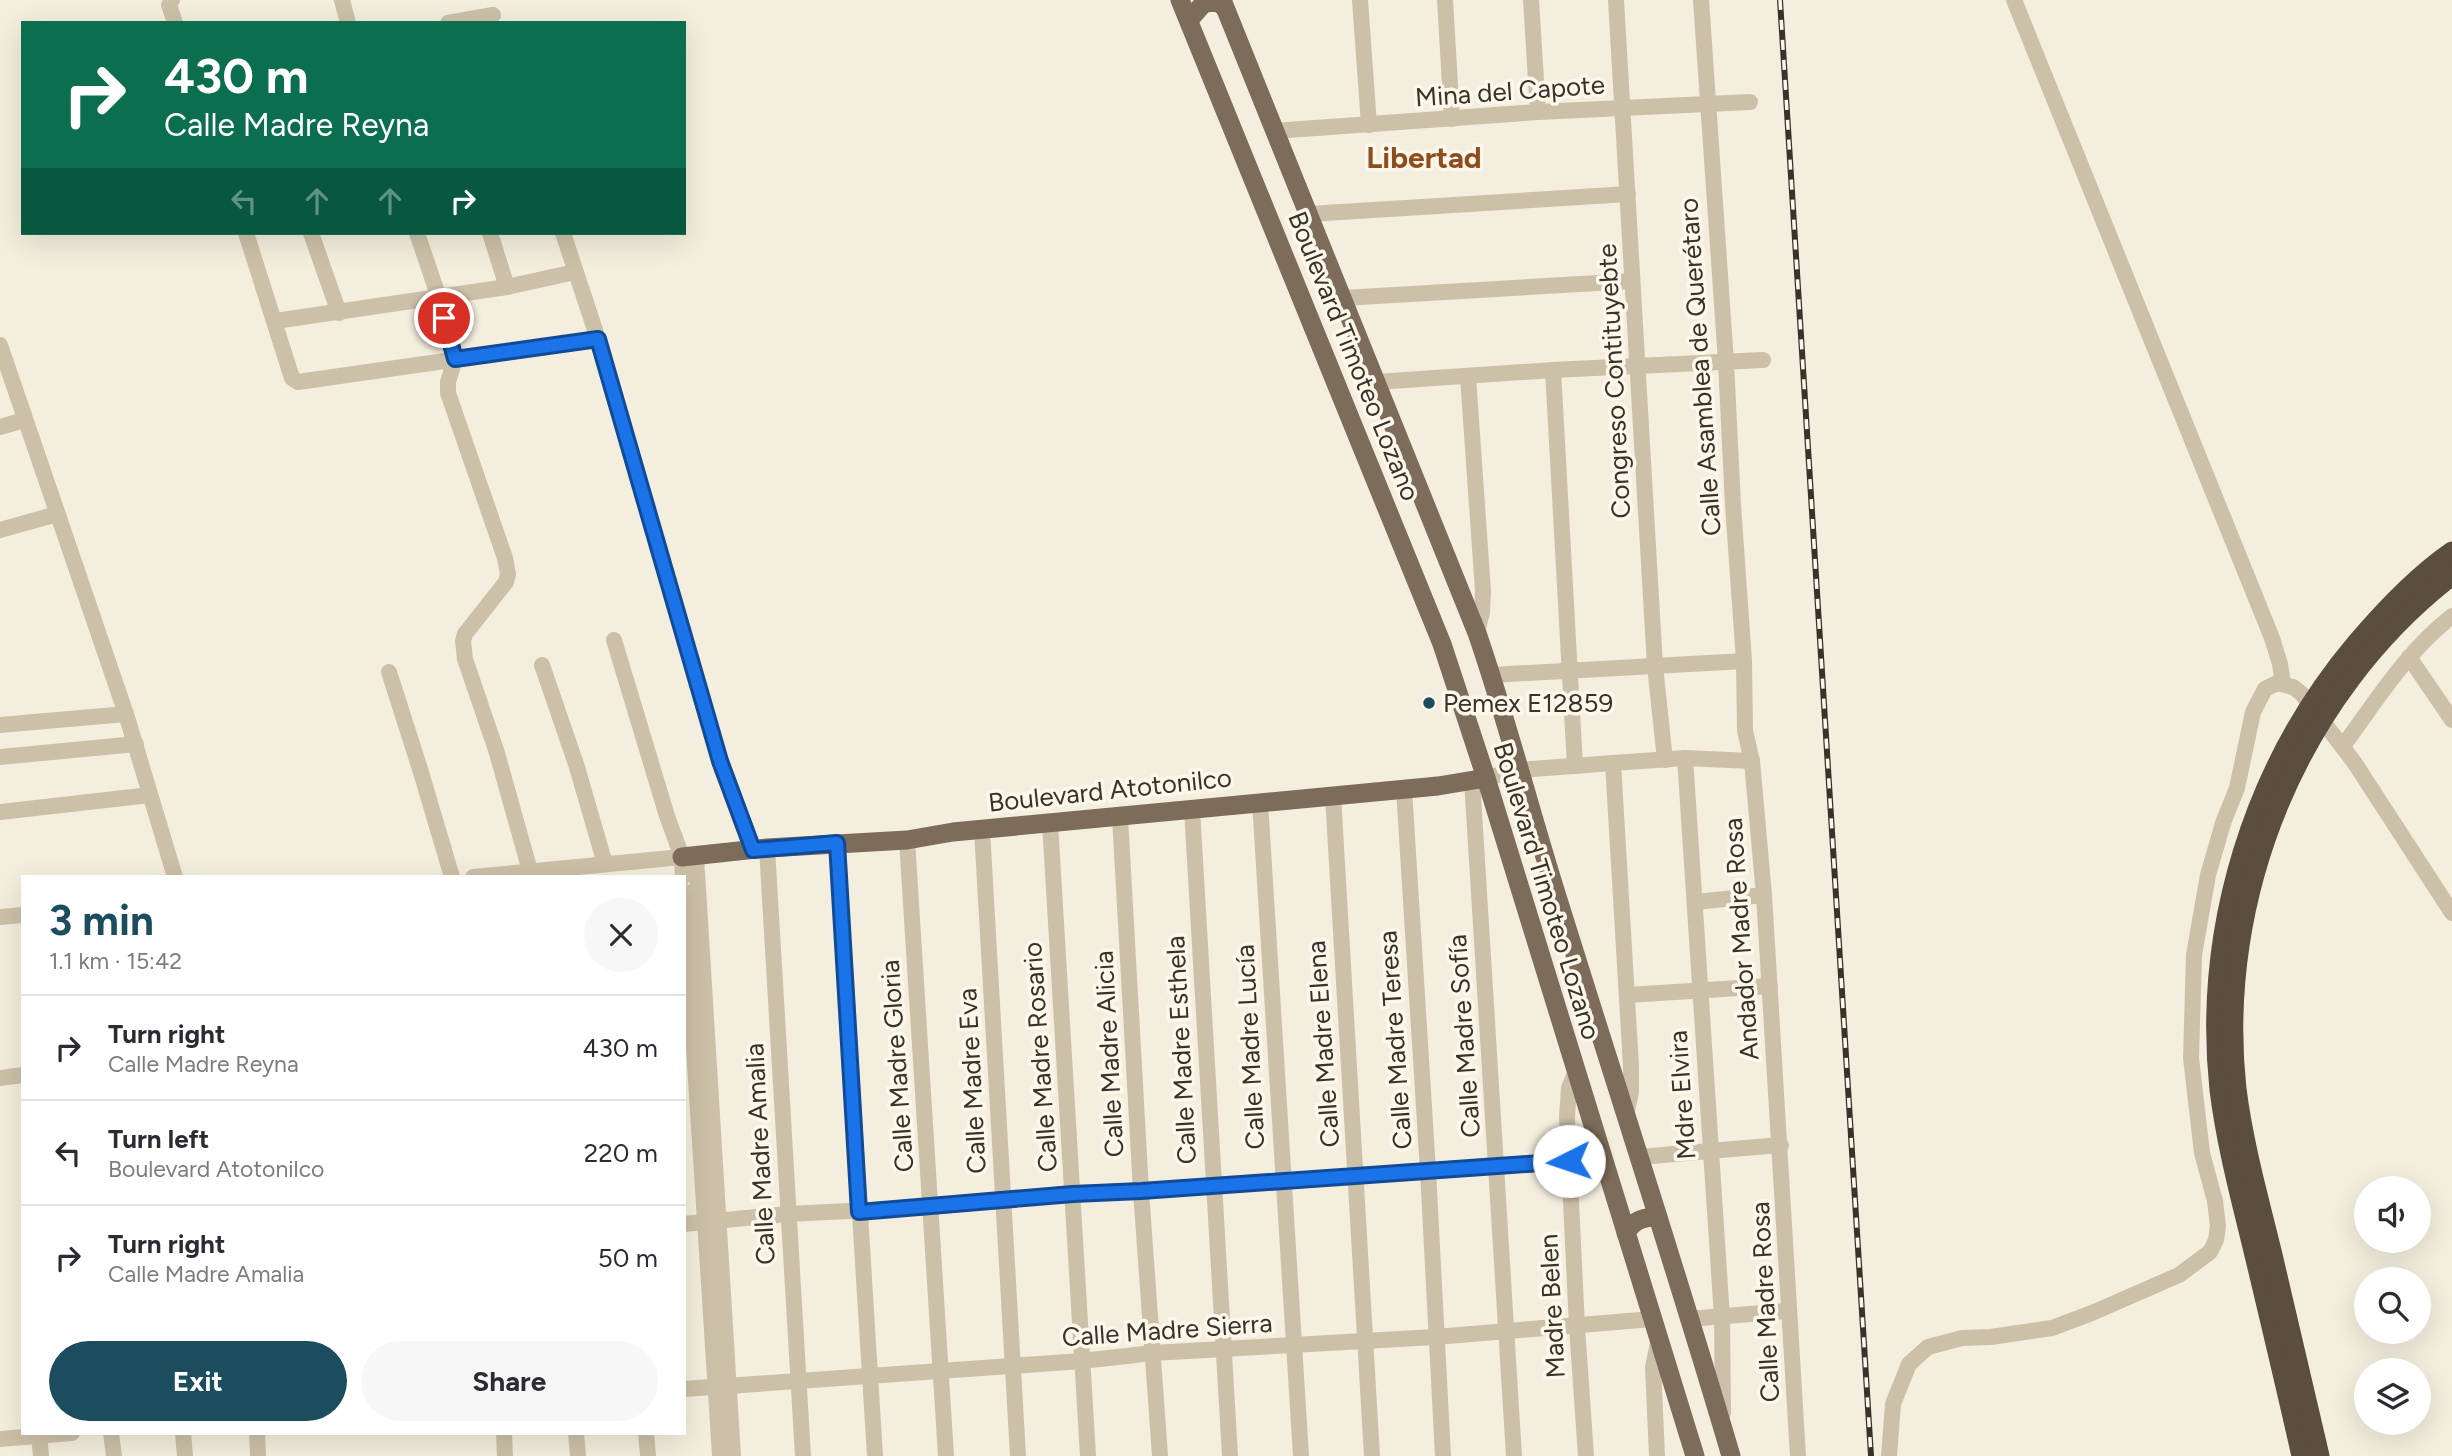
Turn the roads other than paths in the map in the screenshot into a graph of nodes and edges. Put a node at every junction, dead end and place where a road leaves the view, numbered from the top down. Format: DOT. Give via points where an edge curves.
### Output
graph roads {
  1 [pos="342,0"];
  2 [pos="1180,0"];
  3 [pos="1360,0"];
  4 [pos="1445,0"];
  5 [pos="1531,0"];
  6 [pos="1616,0"];
  7 [pos="1701,0"];
  8 [pos="2014,0"];
  9 [pos="1223,4"];
  10 [pos="492,13"];
  11 [pos="1189,20"];
  12 [pos="347,21"];
  13 [pos="457,21"];
  14 [pos="1750,102"];
  15 [pos="1708,104"];
  16 [pos="1622,108"];
  17 [pos="1538,112"];
  18 [pos="1452,118"];
  19 [pos="1369,124"];
  20 [pos="1274,131"];
  21 [pos="1628,194"];
  22 [pos="1309,214"];
  23 [pos="247,235"];
  24 [pos="312,235"];
  25 [pos="418,235"];
  26 [pos="491,235"];
  27 [pos="564,235"];
  28 [pos="575,272"];
  29 [pos="1632,281"];
  30 [pos="507,287"];
  31 [pos="439,298"];
  32 [pos="1343,298"];
  33 [pos="339,313"];
  34 [pos="275,321"];
  35 [pos="598,339"];
  36 [pos="0,345"];
  37 [pos="455,359"];
  38 [pos="1763,360"];
  39 [pos="1726,362"];
  40 [pos="1637,365"];
  41 [pos="1553,370"];
  42 [pos="1468,377"];
  43 [pos="1376,382"];
  44 [pos="24,420"];
  45 [pos="0,427"];
  46 [pos="57,514"];
  47 [pos="0,530"];
  48 [pos="2452,552"];
  49 [pos="2452,575"];
  50 [pos="2452,617"];
  51 [pos="1477,633"];
  52 [pos="614,640"];
  53 [pos="2409,657"];
  54 [pos="1744,661"];
  55 [pos="542,665"];
  56 [pos="1655,666"];
  57 [pos="1571,670"];
  58 [pos="389,672"];
  59 [pos="1491,674"];
  60 [pos="2283,684"];
  61 [pos="2327,696"];
  62 [pos="127,714"];
  63 [pos="2452,720"];
  64 [pos="0,725"];
  65 [pos="1745,731"];
  66 [pos="2303,735"];
  67 [pos="136,744"];
  68 [pos="2343,746"];
  69 [pos="0,757"];
  70 [pos="1685,758"];
  71 [pos="1665,760"];
  72 [pos="1752,761"];
  73 [pos="1613,763"];
  74 [pos="1575,765"];
  75 [pos="1519,770"];
  76 [pos="1479,779"];
  77 [pos="1404,789"];
  78 [pos="150,795"];
  79 [pos="1333,796"];
  80 [pos="1260,802"];
  81 [pos="1192,808"];
  82 [pos="0,812"];
  83 [pos="1121,817"];
  84 [pos="1050,823"];
  85 [pos="982,830"];
  86 [pos="907,840"];
  87 [pos="837,843"];
  88 [pos="760,849"];
  89 [pos="687,863"];
  90 [pos="610,868"];
  91 [pos="538,873"];
  92 [pos="174,875"];
  93 [pos="451,875"];
  94 [pos="506,875"];
  95 [pos="1763,895"];
  96 [pos="1695,902"];
  97 [pos="2452,913"];
  98 [pos="21,915"];
  99 [pos="686,915"];
  100 [pos="0,917"];
  101 [pos="1770,986"];
  102 [pos="1700,991"];
  103 [pos="1628,996"];
  104 [pos="1576,1071"];
  105 [pos="21,1075"];
  106 [pos="0,1078"];
  107 [pos="1626,1115"];
  108 [pos="1781,1145"];
  109 [pos="1710,1152"];
  110 [pos="1640,1157"];
  111 [pos="1569,1161"];
  112 [pos="1498,1165"];
  113 [pos="1428,1171"];
  114 [pos="1357,1175"];
  115 [pos="1283,1180"];
  116 [pos="1647,1181"];
  117 [pos="1213,1186"];
  118 [pos="1141,1191"];
  119 [pos="1613,1191"];
  120 [pos="1073,1194"];
  121 [pos="1003,1200"];
  122 [pos="931,1207"];
  123 [pos="859,1212"];
  124 [pos="788,1214"];
  125 [pos="1658,1217"];
  126 [pos="712,1223"];
  127 [pos="686,1224"];
  128 [pos="1626,1233"];
  129 [pos="1788,1311"];
  130 [pos="1722,1317"];
  131 [pos="1688,1319"];
  132 [pos="1577,1327"];
  133 [pos="1656,1328"];
  134 [pos="1506,1332"];
  135 [pos="1435,1337"];
  136 [pos="1364,1340"];
  137 [pos="1295,1344"];
  138 [pos="1224,1349"];
  139 [pos="1153,1353"];
  140 [pos="1082,1361"];
  141 [pos="1012,1366"];
  142 [pos="941,1371"];
  143 [pos="870,1376"];
  144 [pos="799,1381"];
  145 [pos="722,1387"];
  146 [pos="686,1389"];
  147 [pos="1723,1429"];
  148 [pos="31,1435"];
  149 [pos="39,1435"];
  150 [pos="111,1435"];
  151 [pos="183,1435"];
  152 [pos="257,1435"];
  153 [pos="504,1435"];
  154 [pos="576,1435"];
  155 [pos="646,1435"];
  156 [pos="0,1439"];
  157 [pos="41,1456"];
  158 [pos="114,1456"];
  159 [pos="185,1456"];
  160 [pos="258,1456"];
  161 [pos="505,1456"];
  162 [pos="578,1456"];
  163 [pos="648,1456"];
  164 [pos="720,1456"];
  165 [pos="733,1456"];
  166 [pos="803,1456"];
  167 [pos="875,1456"];
  168 [pos="946,1456"];
  169 [pos="1018,1456"];
  170 [pos="1088,1456"];
  171 [pos="1160,1456"];
  172 [pos="1230,1456"];
  173 [pos="1301,1456"];
  174 [pos="1372,1456"];
  175 [pos="1443,1456"];
  176 [pos="1514,1456"];
  177 [pos="1586,1456"];
  178 [pos="1657,1456"];
  179 [pos="1695,1456"];
  180 [pos="1731,1456"];
  181 [pos="1798,1456"];
  182 [pos="1889,1456"];
  183 [pos="2302,1456"];
  184 [pos="2319,1456"];
  1 -- 12 [label="street"];
  2 -- 11 [label="main road, Boulevard Timoteo Lozano"];
  3 -- 19 [label="street"];
  4 -- 18 [label="street"];
  5 -- 17 [label="street"];
  6 -- 16 [label="street, Congreso Contituyebte"];
  7 -- 15 [label="street, Calle Asamblea de Querétaro"];
  8 -- 60 [label="street" via="2272,638"];
  9 -- 11 [label="main road" via="1204,3"];
  9 -- 20 [label="main road, Boulevard Timoteo Lozano"];
  10 -- 13 [label="street"];
  11 -- 76 [label="main road, Boulevard Timoteo Lozano" via="1442,644"];
  14 -- 15 [label="street, Mina del Capote"];
  15 -- 16 [label="street, Mina del Capote"];
  15 -- 39 [label="street, Calle Asamblea de Querétaro"];
  16 -- 17 [label="street, Mina del Capote"];
  16 -- 21 [label="street, Congreso Contituyebte"];
  17 -- 18 [label="street, Mina del Capote"];
  18 -- 19 [label="street, Mina del Capote"];
  19 -- 20 [label="street, Mina del Capote"];
  20 -- 22 [label="main road, Boulevard Timoteo Lozano"];
  21 -- 22 [label="street"];
  21 -- 29 [label="street, Congreso Contituyebte"];
  22 -- 32 [label="main road, Boulevard Timoteo Lozano"];
  23 -- 34 [label="street"];
  24 -- 33 [label="street"];
  25 -- 31 [label="street"];
  26 -- 30 [label="street"];
  27 -- 28 [label="street, Calle Madre Amalia"];
  28 -- 30 [label="street"];
  28 -- 35 [label="street, Calle Madre Amalia"];
  29 -- 32 [label="street"];
  29 -- 40 [label="street, Congreso Contituyebte"];
  30 -- 31 [label="street"];
  31 -- 33 [label="street"];
  31 -- 37 [label="street"];
  32 -- 43 [label="main road, Boulevard Timoteo Lozano"];
  33 -- 34 [label="street"];
  34 -- 37 [label="street" via="295,381"];
  35 -- 37 [label="street"];
  35 -- 88 [label="street, Calle Madre Amalia" via="720,761"];
  36 -- 44 [label="street"];
  37 -- 91 [label="street" via="448,393 508,574 465,634 465,659"];
  38 -- 39 [label="street"];
  39 -- 40 [label="street"];
  39 -- 54 [label="street, Calle Asamblea de Querétaro"];
  40 -- 41 [label="street"];
  40 -- 56 [label="street, Congreso Contituyebte"];
  41 -- 42 [label="street"];
  41 -- 57 [label="street"];
  42 -- 43 [label="street"];
  42 -- 51 [label="street" via="1483,591"];
  43 -- 51 [label="main road, Boulevard Timoteo Lozano"];
  44 -- 45 [label="street"];
  44 -- 46 [label="street"];
  46 -- 47 [label="street"];
  46 -- 62 [label="street"];
  48 -- 61 [label="highway" via="2373,623 2336,668"];
  49 -- 61 [label="highway"];
  50 -- 53 [label="street"];
  51 -- 59 [label="main road, Boulevard Timoteo Lozano"];
  52 -- 89 [label="street" via="667,816"];
  53 -- 63 [label="street"];
  53 -- 68 [label="street"];
  54 -- 56 [label="street"];
  54 -- 65 [label="street, Calle Asamblea de Querétaro"];
  55 -- 90 [label="street"];
  56 -- 57 [label="street"];
  56 -- 71 [label="street, Congreso Contituyebte"];
  57 -- 59 [label="street"];
  57 -- 74 [label="street"];
  58 -- 93 [label="street"];
  59 -- 75 [label="main road, Boulevard Timoteo Lozano"];
  60 -- 68 [label="street" via="2302,694"];
  60 -- 182 [label="street" via="2265,689 2253,712 2237,788 2208,875 2194,955 2192,1071 2202,1153 2218,1226 2210,1252 2179,1275 2052,1328 1962,1338 1928,1347 1909,1364 1893,1404"];
  61 -- 66 [label="highway"];
  62 -- 64 [label="street"];
  62 -- 67 [label="street"];
  65 -- 72 [label="street, Andador Madre Rosa"];
  66 -- 183 [label="highway" via="2259,804 2230,898 2220,962 2218,1058 2232,1160"];
  66 -- 184 [label="highway" via="2246,902 2237,964 2234,1060 2255,1185"];
  67 -- 69 [label="street"];
  67 -- 78 [label="street"];
  68 -- 97 [label="street"];
  70 -- 71 [label="street, Boulevard Atotonilco"];
  70 -- 72 [label="street, Boulevard Atotonilco"];
  70 -- 96 [label="street, Mdre Elvira"];
  71 -- 73 [label="street, Boulevard Atotonilco"];
  72 -- 95 [label="street, Andador Madre Rosa"];
  73 -- 74 [label="street, Boulevard Atotonilco"];
  73 -- 103 [label="street"];
  74 -- 75 [label="street, Boulevard Atotonilco"];
  75 -- 76 [label="street, Boulevard Atotonilco"];
  75 -- 107 [label="main road, Boulevard Timoteo Lozano"];
  76 -- 77 [label="main road, Boulevard Atotonilco"];
  76 -- 104 [label="main road, Boulevard Timoteo Lozano"];
  76 -- 112 [label="street, Calle Madre Sofía"];
  77 -- 79 [label="main road, Boulevard Atotonilco"];
  77 -- 113 [label="street, Calle Madre Teresa"];
  78 -- 82 [label="street"];
  78 -- 92 [label="street"];
  79 -- 80 [label="main road, Boulevard Atotonilco"];
  79 -- 114 [label="street, Calle Madre Elena"];
  80 -- 81 [label="main road, Boulevard Atotonilco"];
  80 -- 115 [label="street, Calle Madre Lucía"];
  81 -- 83 [label="main road, Boulevard Atotonilco"];
  81 -- 117 [label="street, Calle Madre Esthela"];
  83 -- 84 [label="main road, Boulevard Atotonilco"];
  83 -- 118 [label="street, Calle Madre Alicia"];
  84 -- 85 [label="main road, Boulevard Atotonilco"];
  84 -- 120 [label="street, Calle Madre Rosario"];
  85 -- 86 [label="main road, Boulevard Atotonilco"];
  85 -- 121 [label="street, Calle Madre Eva"];
  86 -- 87 [label="main road, Boulevard Atotonilco"];
  86 -- 122 [label="street, Calle Madre Gloria"];
  87 -- 88 [label="main road, Boulevard Atotonilco"];
  87 -- 123 [label="street"];
  88 -- 89 [label="main road, Boulevard Atotonilco"];
  88 -- 124 [label="street, Calle Madre Amalia"];
  89 -- 90 [label="street, Boulevard Atotonilco"];
  89 -- 126 [label="street" via="712,1143"];
  90 -- 91 [label="street, Boulevard Atotonilco"];
  91 -- 94 [label="street, Boulevard Atotonilco"];
  95 -- 96 [label="street"];
  95 -- 101 [label="street, Andador Madre Rosa"];
  96 -- 102 [label="street, Mdre Elvira"];
  98 -- 100 [label="street"];
  99 -- 126 [label="street"];
  101 -- 102 [label="street"];
  101 -- 108 [label="street, Andador Madre Rosa"];
  102 -- 103 [label="street"];
  102 -- 109 [label="street, Mdre Elvira"];
  103 -- 107 [label="street" via="1631,1091"];
  104 -- 111 [label="street, Madre Belen" via="1567,1101"];
  104 -- 119 [label="main road, Boulevard Timoteo Lozano"];
  105 -- 106 [label="street"];
  107 -- 110 [label="main road, Boulevard Timoteo Lozano"];
  108 -- 109 [label="street"];
  108 -- 129 [label="street, Calle Madre Rosa"];
  109 -- 110 [label="street"];
  109 -- 130 [label="street, Mdre Elvira"];
  110 -- 116 [label="main road, Boulevard Timoteo Lozano"];
  111 -- 112 [label="street"];
  111 -- 132 [label="street, Madre Belen"];
  112 -- 113 [label="street"];
  112 -- 134 [label="street, Calle Madre Sofía"];
  113 -- 114 [label="street"];
  113 -- 135 [label="street, Calle Madre Teresa"];
  114 -- 115 [label="street"];
  114 -- 136 [label="street, Calle Madre Elena"];
  115 -- 117 [label="street"];
  115 -- 137 [label="street, Calle Madre Lucía"];
  116 -- 119 [label="main road" via="1635,1190"];
  116 -- 125 [label="main road, Boulevard Timoteo Lozano"];
  117 -- 118 [label="street"];
  117 -- 138 [label="street, Calle Madre Esthela"];
  118 -- 120 [label="street"];
  118 -- 139 [label="street, Calle Madre Alicia"];
  119 -- 128 [label="main road, Boulevard Timoteo Lozano"];
  120 -- 121 [label="street"];
  120 -- 140 [label="street, Calle Madre Rosario"];
  121 -- 122 [label="street"];
  121 -- 141 [label="street, Calle Madre Eva"];
  122 -- 123 [label="street"];
  122 -- 142 [label="street, Calle Madre Gloria"];
  123 -- 124 [label="street"];
  123 -- 143 [label="street"];
  124 -- 126 [label="street"];
  124 -- 144 [label="street, Calle Madre Amalia"];
  125 -- 128 [label="main road" via="1638,1220"];
  125 -- 131 [label="main road, Boulevard Timoteo Lozano"];
  126 -- 127 [label="street"];
  126 -- 145 [label="street"];
  128 -- 133 [label="main road, Boulevard Timoteo Lozano"];
  129 -- 130 [label="street"];
  129 -- 181 [label="street, Calle Madre Rosa"];
  130 -- 131 [label="street"];
  130 -- 147 [label="street, Mdre Elvira"];
  131 -- 147 [label="main road, Boulevard Timoteo Lozano"];
  132 -- 133 [label="street, Calle Madre Sierra"];
  132 -- 134 [label="street, Calle Madre Sierra"];
  132 -- 177 [label="street, Madre Belen"];
  133 -- 178 [label="street"];
  133 -- 179 [label="main road, Boulevard Timoteo Lozano"];
  134 -- 135 [label="street, Calle Madre Sierra"];
  134 -- 176 [label="street, Calle Madre Sofía"];
  135 -- 136 [label="street, Calle Madre Sierra"];
  135 -- 175 [label="street, Calle Madre Teresa"];
  136 -- 137 [label="street, Calle Madre Sierra"];
  136 -- 174 [label="street, Calle Madre Elena"];
  137 -- 138 [label="street, Calle Madre Sierra"];
  137 -- 173 [label="street, Calle Madre Lucía"];
  138 -- 139 [label="street, Calle Madre Sierra"];
  138 -- 172 [label="street, Calle Madre Esthela"];
  139 -- 140 [label="street, Calle Madre Sierra"];
  139 -- 171 [label="street, Calle Madre Alicia"];
  140 -- 141 [label="street, Calle Madre Sierra"];
  140 -- 170 [label="street, Calle Madre Rosario"];
  141 -- 142 [label="street, Calle Madre Sierra"];
  141 -- 169 [label="street, Calle Madre Eva"];
  142 -- 143 [label="street, Calle Madre Sierra"];
  142 -- 168 [label="street, Calle Madre Gloria"];
  143 -- 144 [label="street, Calle Madre Sierra"];
  143 -- 167 [label="street"];
  144 -- 145 [label="street, Calle Madre Sierra"];
  144 -- 166 [label="street, Calle Madre Amalia"];
  145 -- 146 [label="street, Calle Madre Sierra"];
  145 -- 164 [label="street"];
  145 -- 165 [label="street"];
  147 -- 180 [label="main road, Boulevard Timoteo Lozano"];
  148 -- 156 [label="street"];
  149 -- 157 [label="street"];
  150 -- 158 [label="street"];
  151 -- 159 [label="street"];
  152 -- 160 [label="street"];
  153 -- 161 [label="street"];
  154 -- 162 [label="street"];
  155 -- 163 [label="street"];
}
